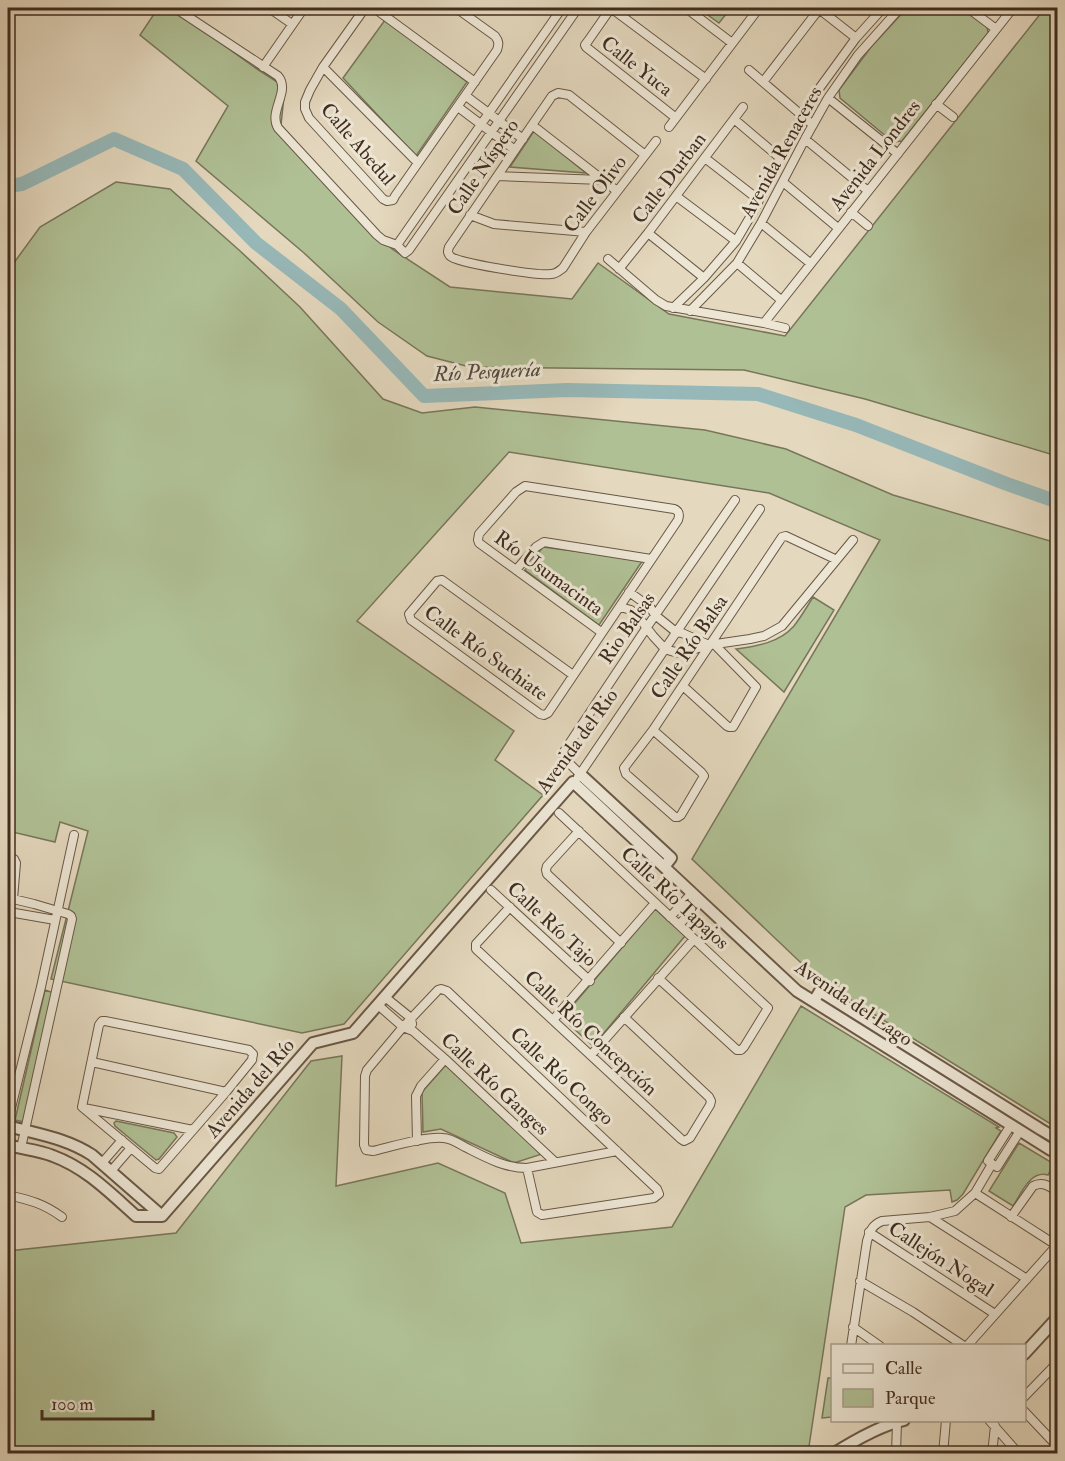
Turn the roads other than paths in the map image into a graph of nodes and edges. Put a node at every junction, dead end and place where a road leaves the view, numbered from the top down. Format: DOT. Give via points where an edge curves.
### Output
graph roads {
  1 [pos="176,8"];
  2 [pos="269,8"];
  3 [pos="304,8"];
  4 [pos="365,8"];
  5 [pos="374,8"];
  6 [pos="456,8"];
  7 [pos="562,8"];
  8 [pos="578,8"];
  9 [pos="611,8"];
  10 [pos="686,8"];
  11 [pos="759,8"];
  12 [pos="819,8"];
  13 [pos="884,8"];
  14 [pos="968,8"];
  15 [pos="1013,8"];
  16 [pos="895,9"];
  17 [pos="292,24"];
  18 [pos="996,29"];
  19 [pos="856,39"];
  20 [pos="732,43"];
  21 [pos="263,67"];
  22 [pos="323,67"];
  23 [pos="749,70"];
  24 [pos="706,79"];
  25 [pos="475,82"];
  26 [pos="763,82"];
  27 [pos="466,96"];
  28 [pos="828,98"];
  29 [pos="936,104"];
  30 [pos="458,107"];
  31 [pos="743,107"];
  32 [pos="488,113"];
  33 [pos="802,116"];
  34 [pos="953,117"];
  35 [pos="676,118"];
  36 [pos="734,119"];
  37 [pos="499,121"];
  38 [pos="480,124"];
  39 [pos="532,125"];
  40 [pos="813,125"];
  41 [pos="669,127"];
  42 [pos="491,132"];
  43 [pos="523,139"];
  44 [pos="805,139"];
  45 [pos="656,141"];
  46 [pos="515,150"];
  47 [pos="898,154"];
  48 [pos="645,155"];
  49 [pos="705,158"];
  50 [pos="780,158"];
  51 [pos="418,164"];
  52 [pos="498,176"];
  53 [pos="602,180"];
  54 [pos="783,182"];
  55 [pos="617,191"];
  56 [pos="868,191"];
  57 [pos="676,196"];
  58 [pos="759,200"];
  59 [pos="851,212"];
  60 [pos="470,215"];
  61 [pos="761,223"];
  62 [pos="868,226"];
  63 [pos="838,228"];
  64 [pos="586,232"];
  65 [pos="648,233"];
  66 [pos="735,241"];
  67 [pos="397,245"];
  68 [pos="608,259"];
  69 [pos="737,263"];
  70 [pos="810,263"];
  71 [pos="563,268"];
  72 [pos="619,269"];
  73 [pos="704,278"];
  74 [pos="781,300"];
  75 [pos="673,308"];
  76 [pos="690,311"];
  77 [pos="764,322"];
  78 [pos="785,328"];
  79 [pos="735,500"];
  80 [pos="759,509"];
  81 [pos="853,540"];
  82 [pos="651,559"];
  83 [pos="835,560"];
  84 [pos="516,570"];
  85 [pos="629,592"];
  86 [pos="620,607"];
  87 [pos="656,615"];
  88 [pos="647,627"];
  89 [pos="601,632"];
  90 [pos="676,632"];
  91 [pos="712,645"];
  92 [pos="664,649"];
  93 [pos="573,675"];
  94 [pos="683,686"];
  95 [pos="653,730"];
  96 [pos="577,778"];
  97 [pos="559,813"];
  98 [pos="579,831"];
  99 [pos="74,835"];
  100 [pos="8,857"];
  101 [pos="663,867"];
  102 [pos="491,890"];
  103 [pos="696,897"];
  104 [pos="656,903"];
  105 [pos="510,907"];
  106 [pos="57,910"];
  107 [pos="670,917"];
  108 [pos="8,919"];
  109 [pos="55,920"];
  110 [pos="679,925"];
  111 [pos="694,939"];
  112 [pos="621,943"];
  113 [pos="658,978"];
  114 [pos="589,981"];
  115 [pos="41,987"];
  116 [pos="56,991"];
  117 [pos="382,1001"];
  118 [pos="814,1001"];
  119 [pos="624,1017"];
  120 [pos="411,1018"];
  121 [pos="553,1020"];
  122 [pos="403,1027"];
  123 [pos="413,1031"];
  124 [pos="915,1050"];
  125 [pos="591,1055"];
  126 [pos="445,1059"];
  127 [pos="909,1061"];
  128 [pos="92,1062"];
  129 [pos="226,1092"];
  130 [pos="82,1107"];
  131 [pos="8,1120"];
  132 [pos="8,1126"];
  133 [pos="1016,1128"];
  134 [pos="25,1130"];
  135 [pos="193,1130"];
  136 [pos="1058,1137"];
  137 [pos="122,1140"];
  138 [pos="417,1141"];
  139 [pos="8,1145"];
  140 [pos="21,1148"];
  141 [pos="131,1148"];
  142 [pos="1058,1150"];
  143 [pos="617,1151"];
  144 [pos="555,1162"];
  145 [pos="106,1167"];
  146 [pos="527,1168"];
  147 [pos="95,1180"];
  148 [pos="1058,1192"];
  149 [pos="975,1193"];
  150 [pos="8,1195"];
  151 [pos="162,1216"];
  152 [pos="930,1216"];
  153 [pos="62,1217"];
  154 [pos="1011,1217"];
  155 [pos="869,1232"];
  156 [pos="1057,1245"];
  157 [pos="1027,1279"];
  158 [pos="860,1281"];
  159 [pos="995,1314"];
  160 [pos="1058,1317"];
  161 [pos="853,1327"];
  162 [pos="851,1344"];
  163 [pos="877,1344"];
  164 [pos="963,1344"];
  165 [pos="968,1344"];
  166 [pos="1026,1352"];
  167 [pos="1058,1362"];
  168 [pos="1051,1369"];
  169 [pos="1058,1376"];
  170 [pos="1026,1395"];
  171 [pos="1026,1414"];
  172 [pos="897,1422"];
  173 [pos="900,1422"];
  174 [pos="946,1422"];
  175 [pos="992,1423"];
  176 [pos="1058,1447"];
  177 [pos="849,1448"];
  178 [pos="833,1454"];
  179 [pos="896,1454"];
  180 [pos="943,1454"];
  181 [pos="992,1454"];
  182 [pos="1019,1454"];
  1 -- 21 [label="street"];
  2 -- 17 [label="street"];
  3 -- 17 [label="street"];
  4 -- 22 [label="street, Calle Abedul"];
  5 -- 25 [label="street"];
  6 -- 25 [label="street, Calle Abedul" via="498,40 497,50"];
  7 -- 32 [label="street"];
  8 -- 37 [label="street"];
  9 -- 24 [label="street"];
  9 -- 35 [label="street, Calle Yuca" via="586,47"];
  10 -- 20 [label="street"];
  11 -- 20 [label="street"];
  12 -- 19 [label="street"];
  12 -- 26 [label="street"];
  13 -- 19 [label="street, Avenida Renaceres"];
  14 -- 18 [label="street"];
  15 -- 18 [label="street, Avenida Londres"];
  16 -- 28 [label="street, Avenida Renaceres"];
  17 -- 21 [label="street"];
  18 -- 29 [label="street, Avenida Londres"];
  19 -- 33 [label="street, Avenida Renaceres"];
  20 -- 24 [label="street"];
  21 -- 67 [label="street" via="282,81 274,118 278,128 377,235"];
  22 -- 51 [label="street"];
  22 -- 51 [label="street, Calle Abedul" via="305,102 309,118 383,200 393,200"];
  23 -- 26 [label="street"];
  24 -- 35 [label="street"];
  25 -- 27 [label="street, Calle Abedul"];
  26 -- 33 [label="street"];
  27 -- 30 [label="street, Calle Abedul"];
  27 -- 32 [label="street"];
  28 -- 40 [label="street, Avenida Renaceres"];
  28 -- 47 [label="street"];
  29 -- 34 [label="street"];
  29 -- 47 [label="street, Avenida Londres"];
  30 -- 38 [label="street"];
  30 -- 51 [label="street, Calle Abedul"];
  31 -- 36 [label="street, Calle Durban"];
  32 -- 37 [label="street"];
  32 -- 38 [label="street"];
  33 -- 40 [label="street"];
  33 -- 50 [label="street, Avenida Renaceres"];
  35 -- 41 [label="street"];
  36 -- 49 [label="street, Calle Durban"];
  36 -- 50 [label="street"];
  37 -- 42 [label="street"];
  37 -- 43 [label="street"];
  38 -- 42 [label="street"];
  38 -- 67 [label="street"];
  39 -- 43 [label="street, Calle Níspero"];
  39 -- 48 [label="street, Calle Níspero" via="552,96 563,93"];
  39 -- 53 [label="street"];
  40 -- 44 [label="street, Avenida Renaceres"];
  42 -- 46 [label="street"];
  42 -- 67 [label="street" via="409,250 405,253"];
  43 -- 46 [label="street, Calle Níspero"];
  44 -- 54 [label="street, Avenida Renaceres"];
  44 -- 56 [label="street"];
  45 -- 48 [label="street, Calle Olivo"];
  46 -- 52 [label="street, Calle Níspero"];
  47 -- 56 [label="street, Avenida Londres"];
  48 -- 55 [label="street, Calle Olivo"];
  49 -- 57 [label="street, Calle Durban"];
  49 -- 58 [label="street"];
  50 -- 58 [label="street, Avenida Renaceres"];
  52 -- 53 [label="street"];
  52 -- 60 [label="street, Calle Níspero"];
  53 -- 55 [label="street"];
  54 -- 61 [label="street, Avenida Renaceres"];
  54 -- 63 [label="street"];
  55 -- 64 [label="street, Calle Olivo"];
  56 -- 59 [label="street, Avenida Londres"];
  57 -- 65 [label="street, Calle Durban"];
  57 -- 66 [label="street"];
  58 -- 66 [label="street, Avenida Renaceres"];
  59 -- 62 [label="street"];
  59 -- 63 [label="street, Avenida Londres"];
  60 -- 64 [label="street" via="495,224"];
  60 -- 71 [label="street, Calle Níspero" via="449,247 456,260 547,274"];
  61 -- 69 [label="street, Avenida Renaceres"];
  61 -- 70 [label="street"];
  63 -- 70 [label="street, Avenida Londres"];
  64 -- 71 [label="street, Calle Olivo"];
  65 -- 72 [label="street, Calle Durban"];
  65 -- 73 [label="street"];
  66 -- 73 [label="street, Avenida Renaceres"];
  68 -- 72 [label="street"];
  69 -- 74 [label="street"];
  69 -- 76 [label="street, Avenida Renaceres"];
  70 -- 74 [label="street, Avenida Londres"];
  72 -- 75 [label="street" via="656,300"];
  73 -- 75 [label="street, Avenida Renaceres"];
  74 -- 77 [label="street, Avenida Londres"];
  75 -- 76 [label="street"];
  76 -- 77 [label="street"];
  77 -- 78 [label="street"];
  79 -- 87 [label="street, Rio Balsas"];
  80 -- 90 [label="street, Avenida del Rio"];
  81 -- 83 [label="street"];
  82 -- 84 [label="street" via="546,542 536,547"];
  82 -- 84 [label="street, Río Usumacinta" via="678,520 678,511 525,486 478,537 479,543"];
  82 -- 85 [label="street, Río Usumacinta"];
  83 -- 91 [label="street" via="782,626 764,636"];
  83 -- 91 [label="street, Calle Río Balsa" via="786,536 781,539"];
  84 -- 89 [label="street, Río Usumacinta"];
  85 -- 86 [label="street, Río Usumacinta"];
  85 -- 87 [label="street"];
  86 -- 88 [label="street" via="638,615"];
  86 -- 89 [label="street, Río Usumacinta"];
  87 -- 88 [label="street, Rio Balsas"];
  87 -- 90 [label="street"];
  88 -- 92 [label="street"];
  88 -- 96 [label="street, Rio Balsas" via="563,754"];
  89 -- 93 [label="street"];
  90 -- 91 [label="street"];
  90 -- 92 [label="street, Avenida del Rio"];
  91 -- 92 [label="street" via="681,653"];
  91 -- 94 [label="street, Calle Río Balsa"];
  91 -- 94 [label="street" via="756,687 735,724 727,726"];
  92 -- 96 [label="street, Avenida del Rio"];
  93 -- 93 [label="street, Calle Río Suchiate" via="440,579 409,614 411,620 540,714 548,713"];
  94 -- 95 [label="street, Calle Río Balsa"];
  95 -- 95 [label="street, Calle Río Balsa" via="624,768 625,772 675,817 680,817 703,774"];
  96 -- 101 [label="street, Avenida del Lago"];
  96 -- 101 [label="street" via="671,858"];
  96 -- 117 [label="street, Avenida del Rio"];
  97 -- 98 [label="street, Calle Río Tapajos"];
  98 -- 104 [label="street, Calle Río Tapajos"];
  98 -- 112 [label="street" via="546,870"];
  99 -- 106 [label="street"];
  100 -- 106 [label="street" via="16,863 13,900"];
  101 -- 103 [label="street, Avenida del Lago"];
  102 -- 105 [label="street, Calle Río Tajo"];
  103 -- 107 [label="street"];
  103 -- 110 [label="street"];
  103 -- 118 [label="street, Avenida del Lago" via="797,991"];
  104 -- 107 [label="street, Calle Río Tapajos"];
  104 -- 112 [label="street"];
  105 -- 114 [label="street, Calle Río Tajo"];
  105 -- 121 [label="street, Calle Río Concepción" via="475,947"];
  106 -- 109 [label="street"];
  106 -- 116 [label="street" via="72,919"];
  107 -- 110 [label="street, Calle Río Tapajos"];
  108 -- 109 [label="street" via="9,912"];
  109 -- 115 [label="street"];
  110 -- 111 [label="street, Calle Río Tapajos"];
  111 -- 113 [label="street"];
  111 -- 113 [label="street, Calle Río Tapajos" via="768,1008 744,1047 732,1047"];
  112 -- 114 [label="street"];
  113 -- 119 [label="street"];
  114 -- 121 [label="street"];
  115 -- 116 [label="street"];
  115 -- 131 [label="street"];
  116 -- 134 [label="street"];
  117 -- 120 [label="street"];
  117 -- 122 [label="street, Calle Río Ganges"];
  117 -- 151 [label="street, Avenida del Río" via="353,1033 313,1043"];
  118 -- 124 [label="street, Avenida del Lago" via="820,991"];
  118 -- 127 [label="street, Avenida del Lago"];
  119 -- 125 [label="street"];
  119 -- 125 [label="street, Calle Río Concepción" via="711,1101 690,1138 681,1139"];
  120 -- 122 [label="street"];
  120 -- 123 [label="street, Calle Río Ganges"];
  120 -- 143 [label="street, Calle Río Congo" via="438,990 447,991"];
  121 -- 125 [label="street, Calle Río Concepción"];
  122 -- 123 [label="street, Calle Río Ganges"];
  122 -- 138 [label="street" via="365,1076 364,1145 366,1150 373,1151"];
  123 -- 126 [label="street, Calle Río Ganges"];
  124 -- 127 [label="street"];
  124 -- 136 [label="street, Avenida del Lago"];
  126 -- 138 [label="street" via="416,1096"];
  126 -- 144 [label="street, Calle Río Ganges"];
  127 -- 133 [label="street, Avenida del Lago"];
  128 -- 129 [label="street"];
  128 -- 129 [label="street" via="99,1025 105,1021 249,1050 252,1060"];
  128 -- 130 [label="street"];
  129 -- 135 [label="street"];
  130 -- 135 [label="street"];
  130 -- 137 [label="street"];
  132 -- 134 [label="street"];
  133 -- 142 [label="street, Avenida del Lago" via="1051,1150"];
  133 -- 149 [label="street"];
  134 -- 140 [label="street"];
  134 -- 145 [label="street" via="71,1143"];
  135 -- 141 [label="street" via="159,1168"];
  137 -- 141 [label="street"];
  137 -- 145 [label="street"];
  138 -- 146 [label="street" via="444,1138 504,1165"];
  139 -- 140 [label="street"];
  140 -- 147 [label="street" via="66,1161"];
  141 -- 145 [label="street"];
  143 -- 144 [label="street"];
  143 -- 146 [label="street, Calle Río Congo" via="659,1194 654,1198 542,1215 537,1212"];
  144 -- 146 [label="street"];
  145 -- 147 [label="street"];
  145 -- 151 [label="street"];
  147 -- 151 [label="street" via="136,1216"];
  148 -- 154 [label="street" via="1042,1184 1033,1186"];
  149 -- 152 [label="street" via="955,1211"];
  149 -- 154 [label="street"];
  150 -- 153 [label="street" via="33,1200"];
  152 -- 155 [label="street" via="882,1221"];
  152 -- 157 [label="street"];
  154 -- 156 [label="street"];
  155 -- 158 [label="street"];
  155 -- 159 [label="street, Callejón Nogal"];
  156 -- 157 [label="street"];
  157 -- 159 [label="street"];
  158 -- 161 [label="street"];
  158 -- 164 [label="street"];
  159 -- 165 [label="street"];
  160 -- 166 [label="street"];
  161 -- 162 [label="street"];
  161 -- 163 [label="street"];
  167 -- 168 [label="street"];
  168 -- 169 [label="street"];
  168 -- 170 [label="street"];
  171 -- 176 [label="street"];
  172 -- 177 [label="street"];
  173 -- 179 [label="street"];
  174 -- 180 [label="street"];
  175 -- 181 [label="street"];
  175 -- 182 [label="street"];
  177 -- 178 [label="street"];
}
